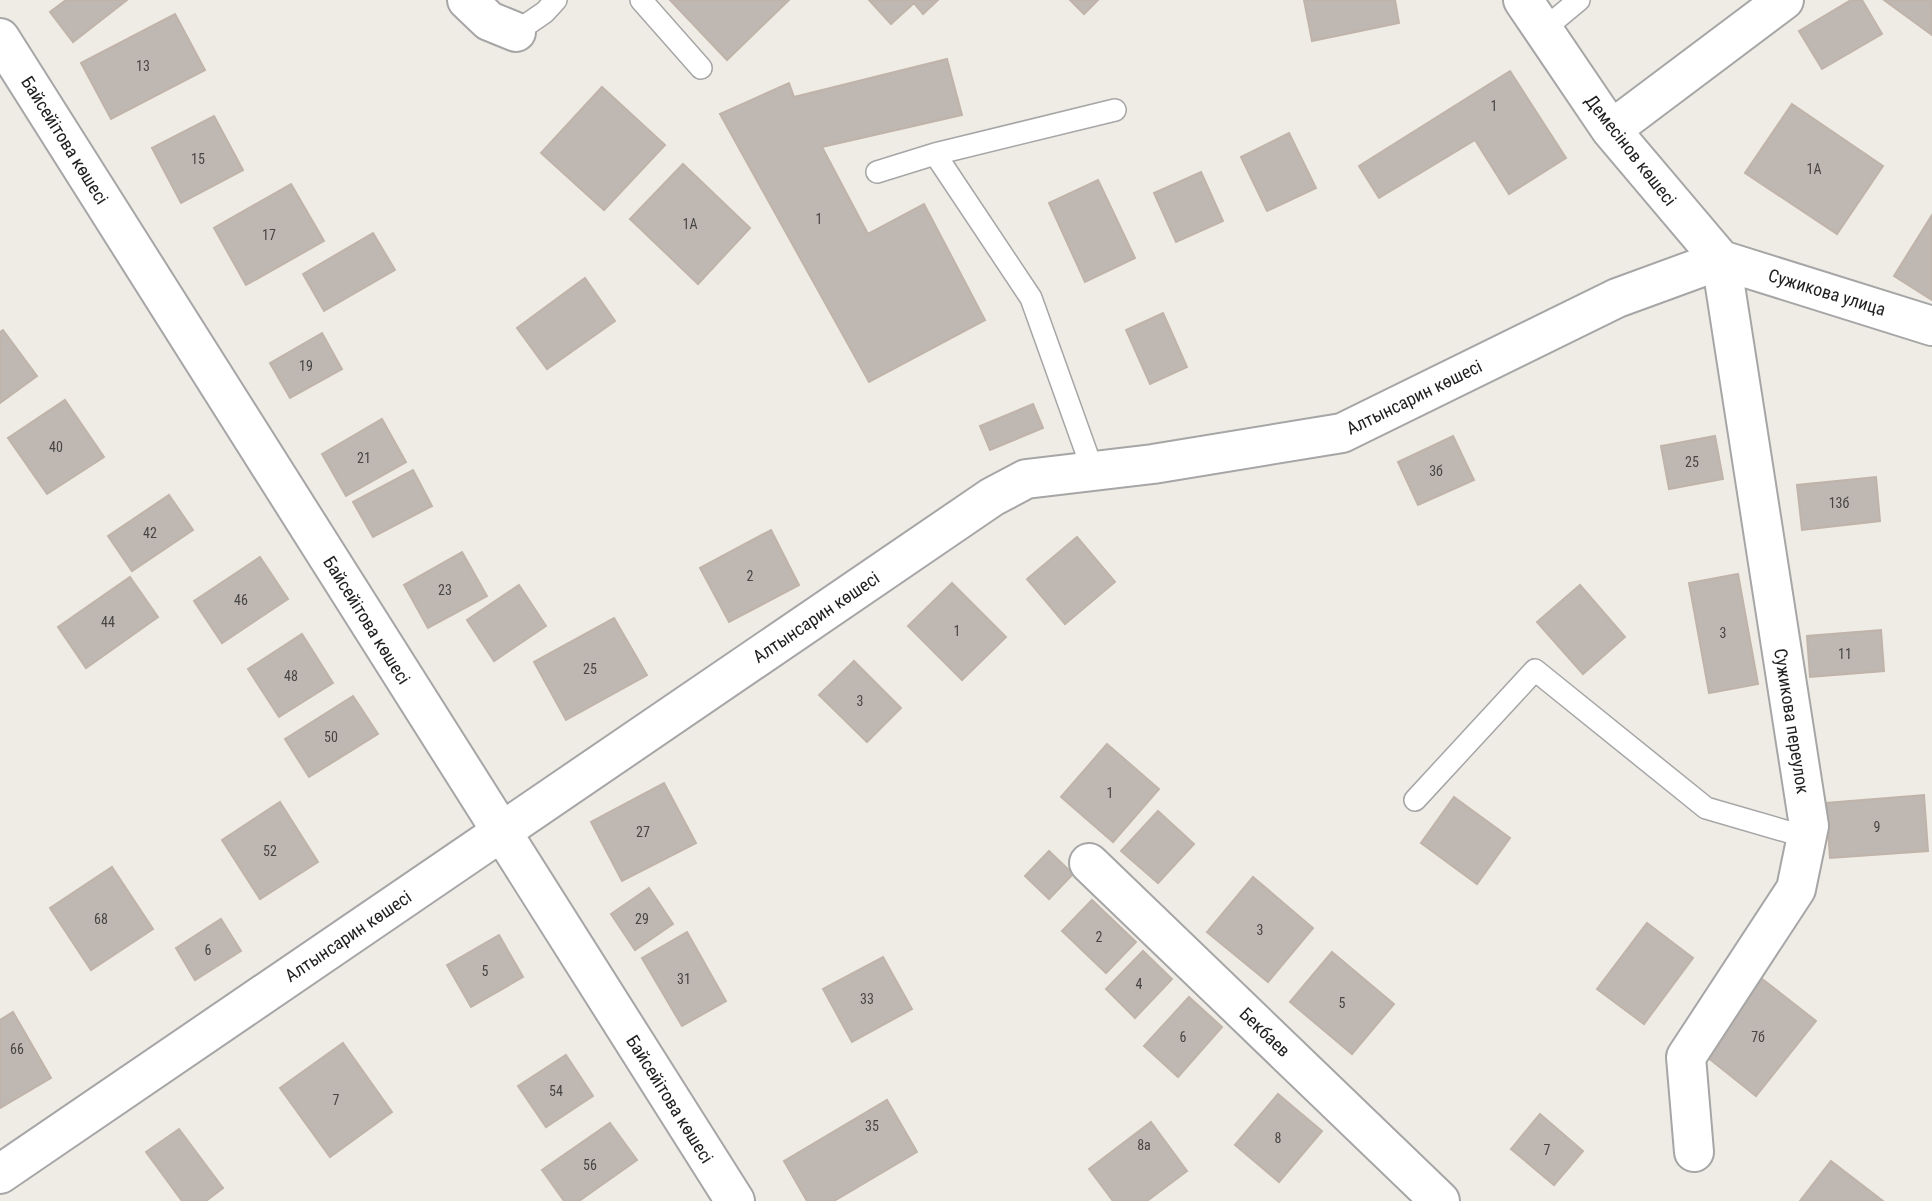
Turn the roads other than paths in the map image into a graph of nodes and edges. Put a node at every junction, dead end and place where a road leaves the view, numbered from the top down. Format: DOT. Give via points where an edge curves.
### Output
graph roads {
  1 [pos="467,0"];
  2 [pos="556,0"];
  3 [pos="641,0"];
  4 [pos="1580,0"];
  5 [pos="1784,0"];
  6 [pos="1533,15"];
  7 [pos="516,32"];
  8 [pos="0,38"];
  9 [pos="701,68"];
  10 [pos="1115,110"];
  11 [pos="1611,130"];
  12 [pos="934,154"];
  13 [pos="877,172"];
  14 [pos="1721,260"];
  15 [pos="1932,326"];
  16 [pos="1093,471"];
  17 [pos="1415,800"];
  18 [pos="500,832"];
  19 [pos="1806,837"];
  20 [pos="1089,863"];
  21 [pos="1694,1152"];
  22 [pos="0,1174"];
  23 [pos="735,1201"];
  24 [pos="1440,1201"];
  1 -- 7 [label="street" via="489,21"];
  2 -- 7 [label="lane"];
  3 -- 9 [label="lane"];
  4 -- 6 [label="lane"];
  5 -- 11 [label="street"];
  6 -- 11 [label="street, Демесінов көшесі"];
  8 -- 18 [label="street, Байсейітова көшесі"];
  10 -- 12 [label="lane"];
  11 -- 14 [label="street, Демесінов көшесі"];
  12 -- 13 [label="lane"];
  12 -- 16 [label="lane" via="1031,298"];
  14 -- 15 [label="street, Сужикова улица"];
  14 -- 16 [label="street, Алтынсарин көшесі" via="1617,298 1342,433"];
  14 -- 19 [label="street, Сужикова переулок" via="1809,826"];
  16 -- 18 [label="street, Алтынсарин көшесі" via="1026,479 992,497"];
  17 -- 19 [label="lane" via="1535,670 1706,808"];
  18 -- 22 [label="street, Алтынсарин көшесі"];
  18 -- 23 [label="street, Байсейітова көшесі"];
  19 -- 21 [label="street, Сужикова переулок" via="1796,889 1686,1057"];
  20 -- 24 [label="street, Бекбаев"];
}
